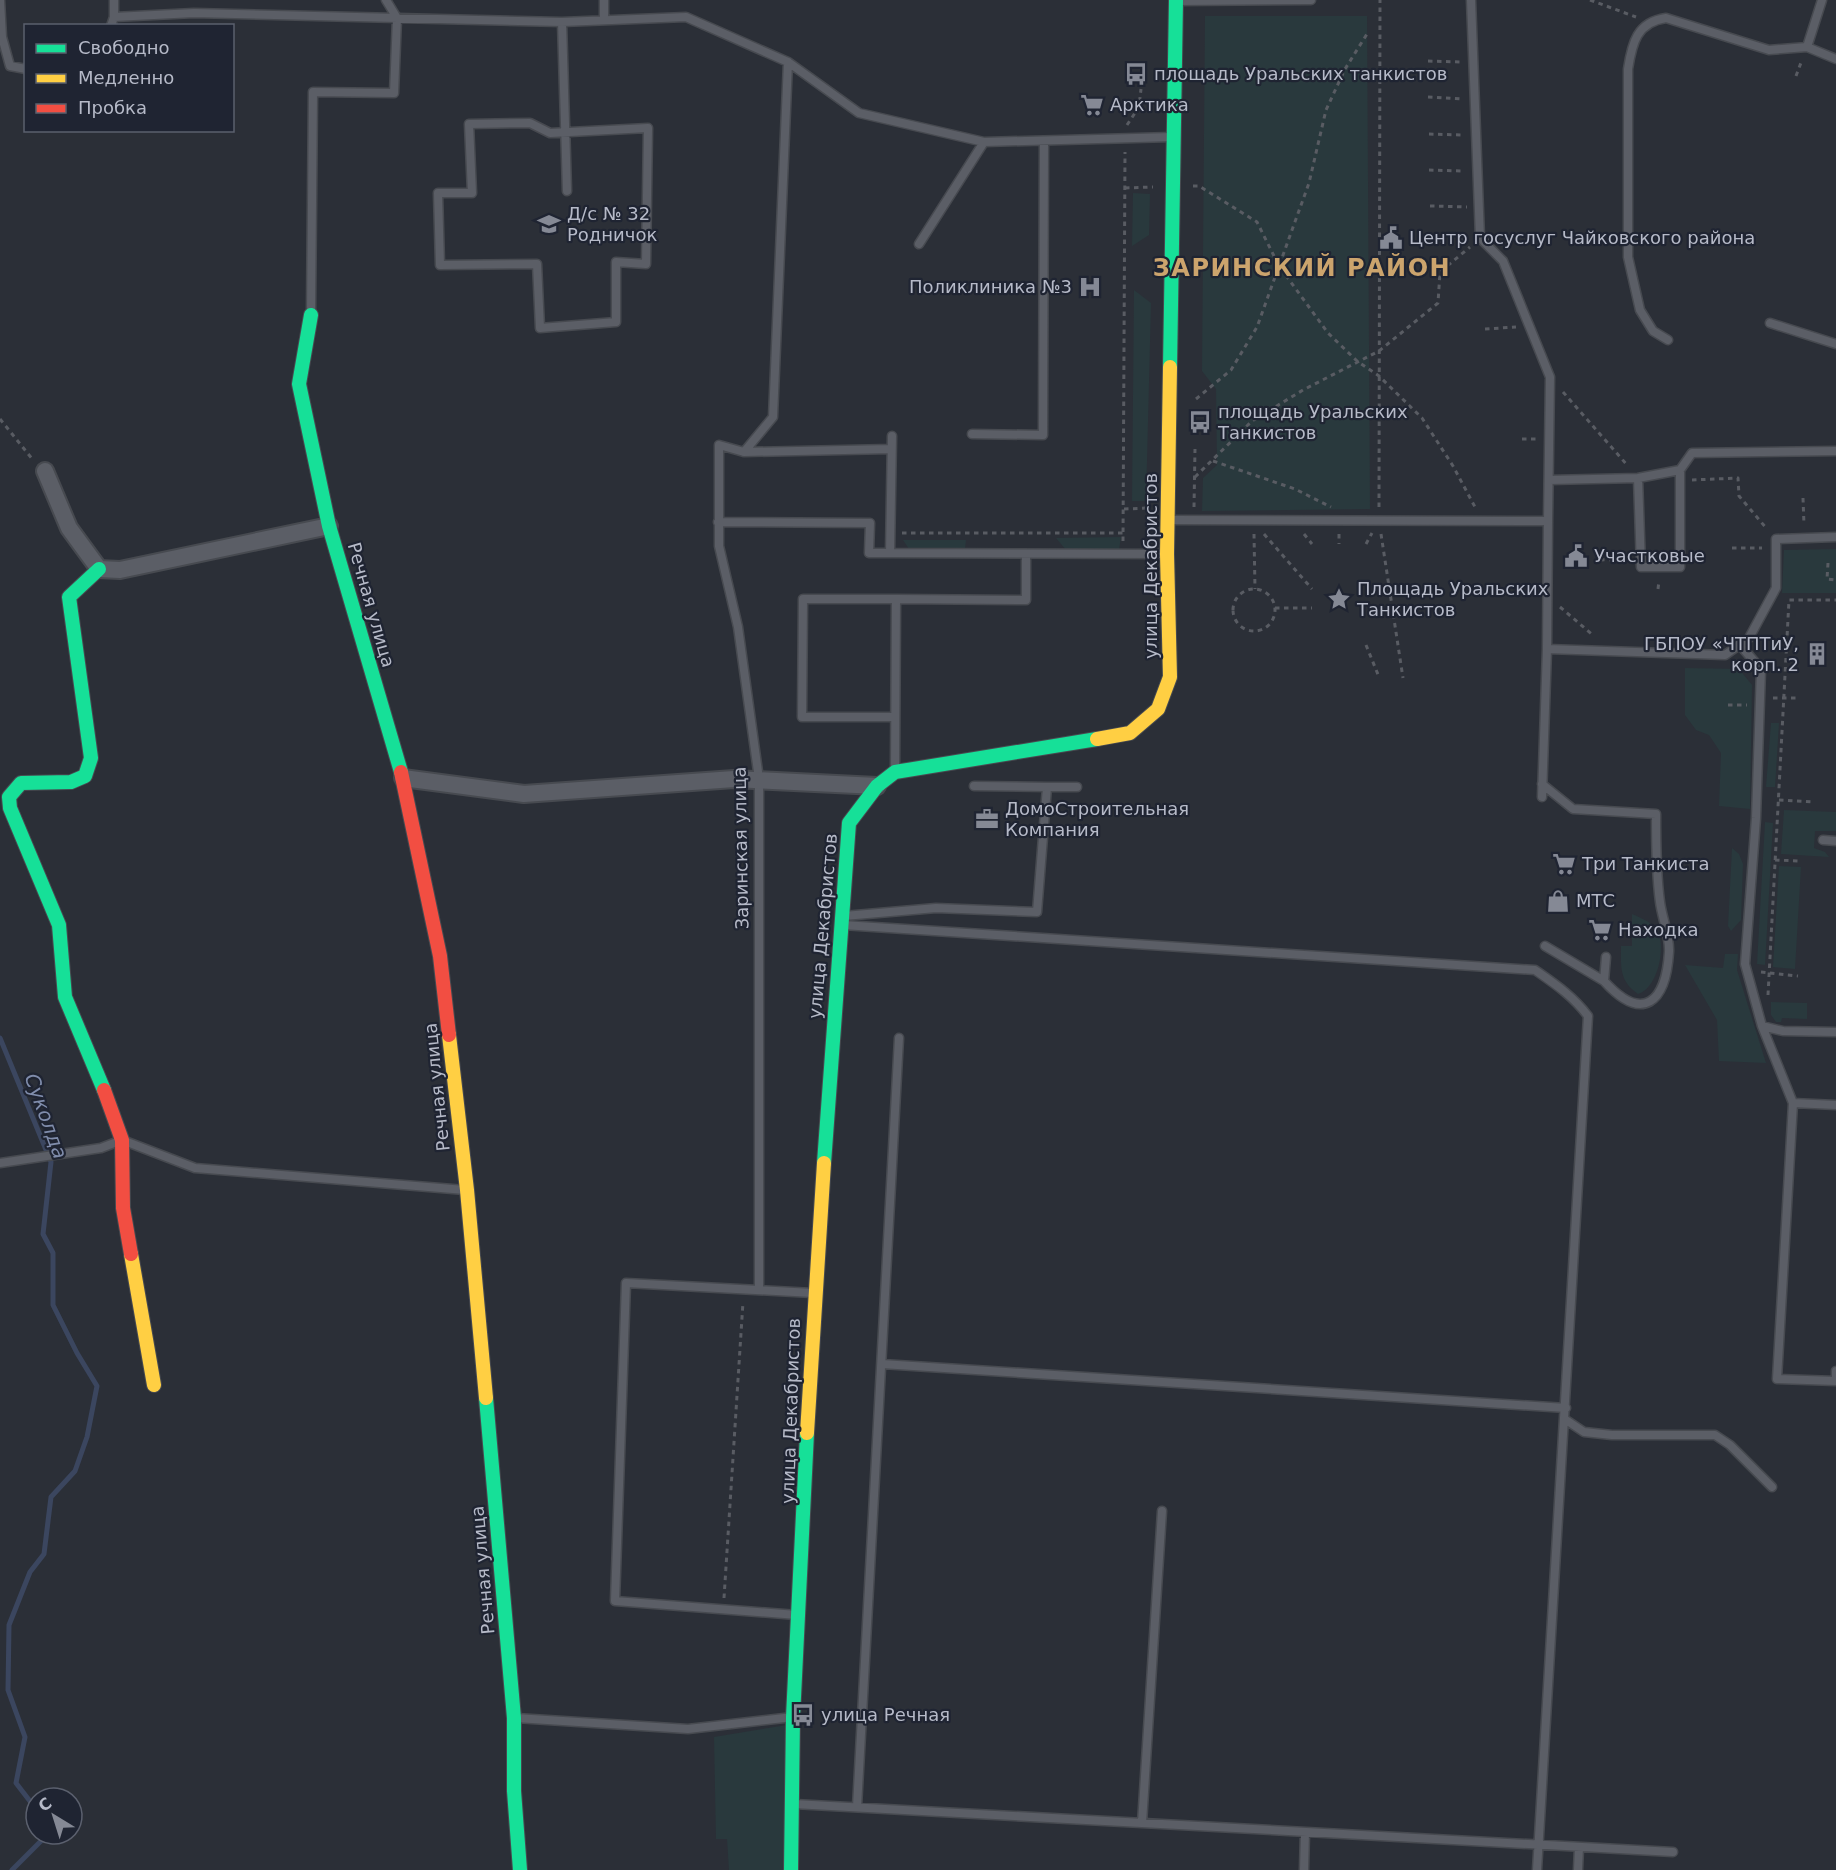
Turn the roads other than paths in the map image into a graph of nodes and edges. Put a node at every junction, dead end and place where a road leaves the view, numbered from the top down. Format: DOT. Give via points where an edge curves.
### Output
graph roads {
  1 [pos="0,0"];
  2 [pos="114,0"];
  3 [pos="386,0"];
  4 [pos="604,0"];
  5 [pos="1176,0"];
  6 [pos="1311,0"];
  7 [pos="1471,0"];
  8 [pos="1822,0"];
  9 [pos="397,18"];
  10 [pos="604,20"];
  11 [pos="112,21"];
  12 [pos="561,22"];
  13 [pos="1807,47"];
  14 [pos="1836,58"];
  15 [pos="788,62"];
  16 [pos="24,69"];
  17 [pos="565,132"];
  18 [pos="1172,137"];
  19 [pos="1044,141"];
  20 [pos="984,142"];
  21 [pos="567,191"];
  22 [pos="920,244"];
  23 [pos="310,315"];
  24 [pos="1770,322"];
  25 [pos="1668,340"];
  26 [pos="1836,344"];
  27 [pos="972,434"];
  28 [pos="892,436"];
  29 [pos="891,449"];
  30 [pos="1836,451"];
  31 [pos="744,452"];
  32 [pos="1680,470"];
  33 [pos="45,471"];
  34 [pos="1638,478"];
  35 [pos="1549,480"];
  36 [pos="1168,520"];
  37 [pos="1548,521"];
  38 [pos="718,522"];
  39 [pos="329,525"];
  40 [pos="1836,537"];
  41 [pos="890,553"];
  42 [pos="1026,554"];
  43 [pos="1167,554"];
  44 [pos="99,569"];
  45 [pos="896,599"];
  46 [pos="1739,644"];
  47 [pos="1547,649"];
  48 [pos="895,717"];
  49 [pos="895,772"];
  50 [pos="403,778"];
  51 [pos="759,779"];
  52 [pos="1542,784"];
  53 [pos="877,786"];
  54 [pos="974,786"];
  55 [pos="1047,787"];
  56 [pos="1077,787"];
  57 [pos="1542,797"];
  58 [pos="1823,840"];
  59 [pos="1836,841"];
  60 [pos="840,921"];
  61 [pos="1545,946"];
  62 [pos="1606,957"];
  63 [pos="1604,981"];
  64 [pos="1762,1026"];
  65 [pos="1836,1032"];
  66 [pos="899,1038"];
  67 [pos="1793,1103"];
  68 [pos="1836,1105"];
  69 [pos="122,1140"];
  70 [pos="0,1163"];
  71 [pos="467,1190"];
  72 [pos="759,1289"];
  73 [pos="814,1293"];
  74 [pos="882,1364"];
  75 [pos="1836,1371"];
  76 [pos="154,1385"];
  77 [pos="1566,1408"];
  78 [pos="1566,1420"];
  79 [pos="1772,1487"];
  80 [pos="1162,1511"];
  81 [pos="800,1616"];
  82 [pos="793,1717"];
  83 [pos="514,1718"];
  84 [pos="791,1804"];
  85 [pos="857,1807"];
  86 [pos="1142,1823"];
  87 [pos="1305,1832"];
  88 [pos="1538,1844"];
  89 [pos="1579,1847"];
  90 [pos="1673,1852"];
  91 [pos="520,1870"];
  92 [pos="791,1870"];
  93 [pos="1304,1870"];
  94 [pos="1537,1870"];
  95 [pos="1578,1870"];
  1 -- 16 [label="lane" via="2,37 10,66"];
  2 -- 11 [label="lane"];
  3 -- 9 [label="lane"];
  4 -- 10 [label="lane"];
  5 -- 6 [label="lane"];
  5 -- 18 [label="street, улица Декабристов"];
  7 -- 35 [label="lane" via="1480,238 1503,261 1550,377"];
  8 -- 13 [label="lane"];
  9 -- 11 [label="lane" via="195,13"];
  9 -- 12 [label="lane"];
  9 -- 23 [label="lane" via="394,93 313,92"];
  10 -- 12 [label="lane"];
  10 -- 15 [label="lane" via="686,16"];
  12 -- 17 [label="lane"];
  13 -- 14 [label="lane"];
  13 -- 25 [label="lane" via="1769,50 1666,18 1653,20 1639,30 1631,47 1628,69 1628,258 1640,310 1653,331"];
  15 -- 20 [label="lane" via="859,113"];
  15 -- 31 [label="lane" via="773,417"];
  17 -- 17 [label="lane" via="550,133 530,123 470,124 472,193 438,193 440,265 537,264 540,328 616,322 616,262 646,264 648,128"];
  17 -- 21 [label="lane"];
  18 -- 19 [label="lane"];
  18 -- 36 [label="street, улица Декабристов"];
  19 -- 20 [label="lane"];
  19 -- 27 [label="lane" via="1043,435"];
  20 -- 22 [label="lane"];
  23 -- 39 [label="street, Речная улица" via="299,384"];
  24 -- 26 [label="lane"];
  28 -- 29 [label="lane"];
  29 -- 31 [label="lane"];
  29 -- 41 [label="lane"];
  30 -- 32 [label="lane" via="1692,453"];
  31 -- 38 [label="lane, Заринская улица" via="719,444"];
  32 -- 34 [label="lane"];
  32 -- 34 [label="lane" via="1680,567 1641,567"];
  33 -- 44 [label="street" via="69,528"];
  34 -- 35 [label="lane"];
  35 -- 37 [label="lane"];
  36 -- 37 [label="lane"];
  36 -- 43 [label="street, улица Декабристов"];
  37 -- 47 [label="lane"];
  38 -- 41 [label="lane" via="870,523 869,553"];
  38 -- 51 [label="lane, Заринская улица" via="719,546 738,627"];
  39 -- 44 [label="street" via="120,570"];
  39 -- 50 [label="street, Речная улица"];
  40 -- 46 [label="lane" via="1776,544 1776,588 1749,638"];
  41 -- 42 [label="lane"];
  42 -- 43 [label="lane"];
  42 -- 45 [label="lane" via="1026,600"];
  43 -- 49 [label="street, улица Декабристов" via="1170,677 1158,709 1130,733"];
  44 -- 69 [label="street" via="69,597 91,758 85,776 71,782 21,783 9,797 10,808 59,925 65,997 99,1074"];
  45 -- 48 [label="lane"];
  45 -- 48 [label="lane" via="803,599 802,717"];
  46 -- 47 [label="lane" via="1725,655"];
  46 -- 64 [label="lane" via="1761,669 1756,818 1745,964"];
  47 -- 52 [label="lane"];
  48 -- 49 [label="lane"];
  49 -- 53 [label="street, улица Декабристов"];
  50 -- 51 [label="street" via="524,795"];
  50 -- 71 [label="street, Речная улица" via="440,956"];
  51 -- 53 [label="street"];
  51 -- 72 [label="lane, Заринская улица"];
  52 -- 57 [label="lane"];
  52 -- 63 [label="lane" via="1573,809 1656,814 1660,901 1670,949 1666,980 1660,994 1645,1004 1630,1003"];
  53 -- 60 [label="street, улица Декабристов" via="849,823"];
  54 -- 55 [label="lane"];
  55 -- 56 [label="lane"];
  55 -- 60 [label="lane" via="1037,912 936,908"];
  58 -- 59 [label="lane"];
  60 -- 73 [label="street, улица Декабристов"];
  60 -- 77 [label="lane" via="1535,970 1552,981 1588,1016"];
  61 -- 63 [label="lane"];
  62 -- 63 [label="lane"];
  64 -- 65 [label="lane" via="1783,1031"];
  64 -- 67 [label="lane"];
  66 -- 74 [label="lane"];
  67 -- 68 [label="lane"];
  67 -- 75 [label="lane" via="1778,1379 1836,1381"];
  69 -- 70 [label="lane" via="101,1148"];
  69 -- 71 [label="lane" via="195,1168"];
  69 -- 76 [label="street" via="123,1208"];
  71 -- 83 [label="street, Речная улица"];
  72 -- 73 [label="lane"];
  72 -- 81 [label="lane" via="626,1283 615,1601"];
  73 -- 81 [label="street, улица Декабристов"];
  74 -- 77 [label="lane"];
  74 -- 85 [label="lane"];
  77 -- 78 [label="lane"];
  78 -- 79 [label="lane" via="1584,1432 1612,1435 1715,1435"];
  78 -- 88 [label="lane"];
  80 -- 86 [label="lane"];
  81 -- 82 [label="street, улица Декабристов"];
  82 -- 83 [label="lane" via="688,1729"];
  82 -- 84 [label="street, улица Декабристов"];
  83 -- 91 [label="street, Речная улица"];
  84 -- 85 [label="lane"];
  84 -- 92 [label="street, улица Декабристов"];
  85 -- 86 [label="lane"];
  86 -- 87 [label="lane"];
  87 -- 88 [label="lane"];
  87 -- 93 [label="lane"];
  88 -- 89 [label="lane"];
  88 -- 94 [label="lane"];
  89 -- 90 [label="lane"];
  89 -- 95 [label="lane"];
}
